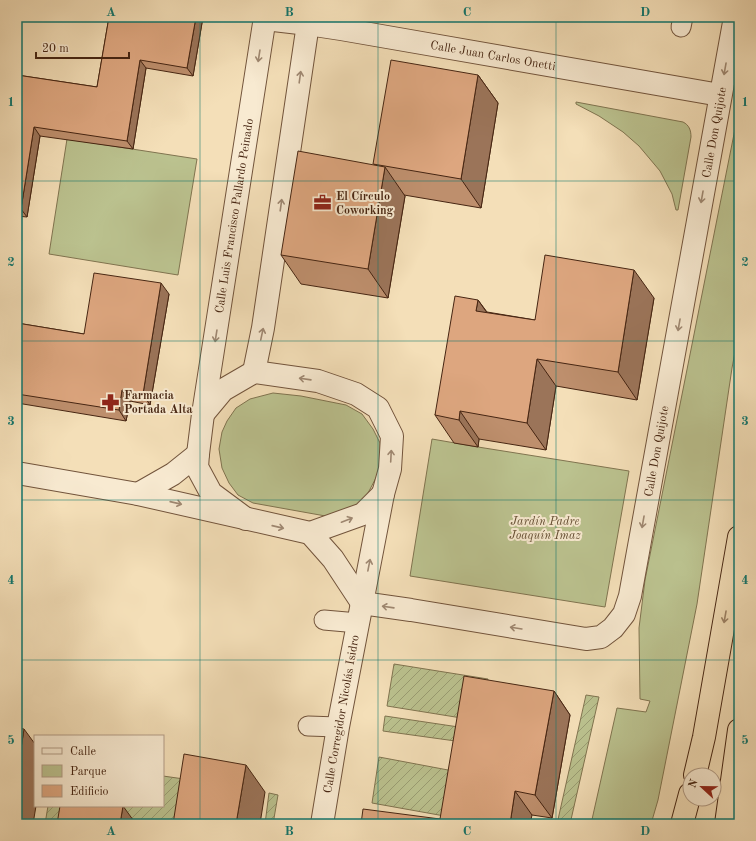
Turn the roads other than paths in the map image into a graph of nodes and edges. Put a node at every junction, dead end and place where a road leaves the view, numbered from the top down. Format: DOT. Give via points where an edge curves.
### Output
graph roads {
  1 [pos="735,17"];
  2 [pos="265,18"];
  3 [pos="309,20"];
  4 [pos="720,95"];
  5 [pos="254,372"];
  6 [pos="203,414"];
  7 [pos="198,454"];
  8 [pos="17,473"];
  9 [pos="138,494"];
  10 [pos="383,494"];
  11 [pos="246,519"];
  12 [pos="310,534"];
  13 [pos="739,537"];
  14 [pos="360,613"];
  15 [pos="324,620"];
  16 [pos="308,726"];
  17 [pos="338,727"];
  18 [pos="739,730"];
  19 [pos="697,767"];
  20 [pos="687,807"];
  21 [pos="322,824"];
  22 [pos="682,824"];
  23 [pos="726,824"];
  1 -- 4 [label="street, Calle Don Quijote, one-way"];
  2 -- 3 [label="street, Calle Juan Carlos Onetti"];
  2 -- 6 [label="street, Calle Luis Francisco Pallardo Peinado, one-way"];
  3 -- 4 [label="street, Calle Juan Carlos Onetti"];
  5 -- 3 [label="street, one-way" via="263,328"];
  4 -- 14 [label="street, Calle Don Quijote, one-way" via="630,596 624,614 613,628 601,637 586,639 418,611"];
  5 -- 6 [label="street" via="223,390"];
  10 -- 5 [label="street, Calle Corregidor Nicolás Isidro, one-way" via="390,469 392,436 378,408 356,394 318,381"];
  6 -- 7 [label="street"];
  7 -- 9 [label="street" via="173,474"];
  7 -- 11 [label="street" via="197,467 211,493"];
  8 -- 9 [label="street"];
  9 -- 11 [label="street, one-way"];
  12 -- 10 [label="street, Calle Corregidor Nicolás Isidro, one-way" via="363,514"];
  14 -- 10 [label="street, Calle Corregidor Nicolás Isidro, one-way"];
  11 -- 12 [label="street, one-way"];
  12 -- 14 [label="street" via="333,559"];
  13 -- 19 [label="highway, one-way"];
  14 -- 15 [label="lane"];
  14 -- 17 [label="street, Calle Corregidor Nicolás Isidro"];
  16 -- 17 [label="lane"];
  17 -- 21 [label="street, Calle Corregidor Nicolás Isidro"];
  18 -- 23 [label="highway"];
  20 -- 22 [label="highway"];
}
